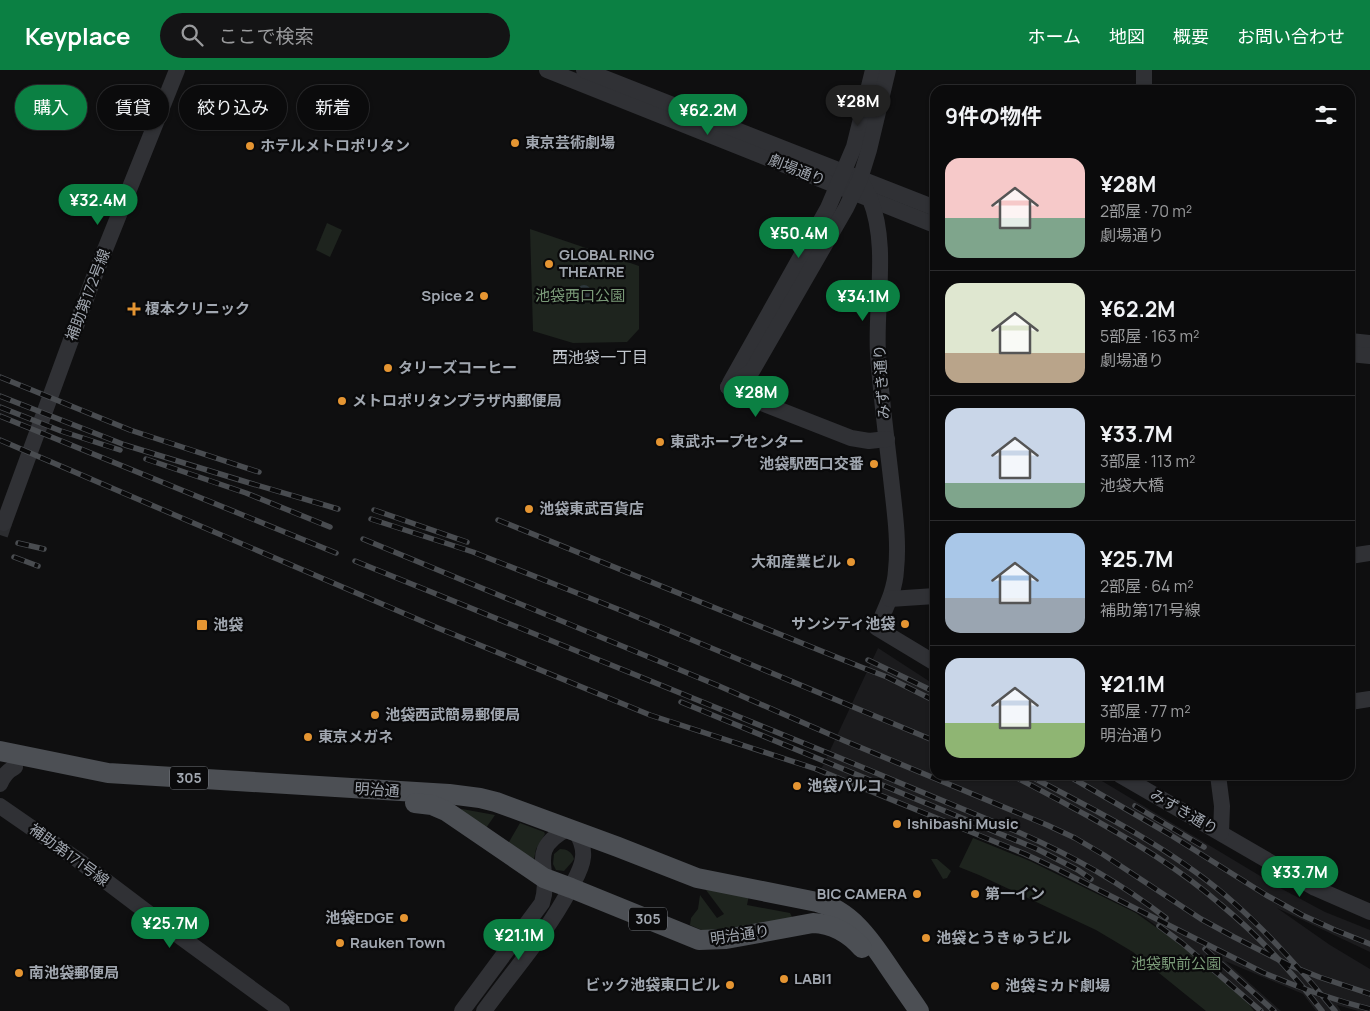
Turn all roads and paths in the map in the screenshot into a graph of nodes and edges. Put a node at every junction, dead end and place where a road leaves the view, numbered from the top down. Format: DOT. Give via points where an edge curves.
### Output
graph roads {
  1 [pos="177,70"];
  2 [pos="547,70"];
  3 [pos="584,70"];
  4 [pos="873,70"];
  5 [pos="888,70"];
  6 [pos="1144,70"];
  7 [pos="1144,85"];
  8 [pos="849,182"];
  9 [pos="870,199"];
  10 [pos="930,206"];
  11 [pos="930,223"];
  12 [pos="1355,342"];
  13 [pos="1370,343"];
  14 [pos="1355,354"];
  15 [pos="1370,356"];
  16 [pos="887,439"];
  17 [pos="4,523"];
  18 [pos="1370,553"];
  19 [pos="1355,555"];
  20 [pos="930,596"];
  21 [pos="890,599"];
  22 [pos="930,660"];
  23 [pos="1370,699"];
  24 [pos="1355,701"];
  25 [pos="0,751"];
  26 [pos="7,766"];
  27 [pos="1129,780"];
  28 [pos="1219,780"];
  29 [pos="0,784"];
  30 [pos="0,797"];
  31 [pos="4,810"];
  32 [pos="572,830"];
  33 [pos="1222,833"];
  34 [pos="544,878"];
  35 [pos="571,888"];
  36 [pos="789,898"];
  37 [pos="1370,912"];
  38 [pos="800,925"];
  39 [pos="282,1011"];
  40 [pos="462,1011"];
  41 [pos="484,1011"];
  42 [pos="905,1011"];
  43 [pos="919,1011"];
  1 -- 17 [label="street, 補助第172号線" via="94,277"];
  2 -- 8 [label="street, 劇場通り"];
  3 -- 8 [label="street, 劇場通り"];
  4 -- 8 [label="street"];
  5 -- 8 [label="street" via="869,150"];
  6 -- 7 [label="street"];
  8 -- 9 [label="street, みずき通り"];
  8 -- 10 [label="street, 劇場通り"];
  8 -- 16 [label="street, みずき通り" via="846,208 752,371 728,387 850,438"];
  9 -- 11 [label="street"];
  9 -- 16 [label="street, みずき通り" via="877,223 880,258 878,352"];
  12 -- 13 [label="street"];
  14 -- 15 [label="street"];
  16 -- 21 [label="street, みずき通り" via="897,547"];
  18 -- 19 [label="street"];
  20 -- 21 [label="street"];
  21 -- 22 [label="street, みずき通り" via="877,628"];
  23 -- 24 [label="street"];
  25 -- 32 [label="main road, 明治通 / 305" via="108,773 464,796 496,802"];
  26 -- 29 [label="street"];
  26 -- 34 [label="main road, 明治通 / 305" via="108,784 432,805 446,811"];
  27 -- 33 [label="street, みずき通り"];
  28 -- 33 [label="street"];
  30 -- 31 [label="street"];
  31 -- 39 [label="street, 補助第171号線" via="78,860"];
  32 -- 34 [label="street" via="554,837 546,846 542,860"];
  32 -- 35 [label="street" via="582,844 583,859"];
  32 -- 36 [label="main road, 明治通 / 305" via="697,878"];
  33 -- 37 [label="street, みずき通り" via="1315,888"];
  34 -- 35 [label="main road, 明治通り / 305"];
  34 -- 40 [label="street" via="542,903"];
  35 -- 38 [label="main road, 明治通り / 305" via="699,940 726,939"];
  35 -- 41 [label="street" via="557,913"];
  36 -- 38 [label="main road" via="803,909 804,919"];
  36 -- 43 [label="main road, 305" via="821,903 847,916 867,936"];
  38 -- 42 [label="main road, 明治通り / 305" via="826,924 842,930 862,949"];
}
